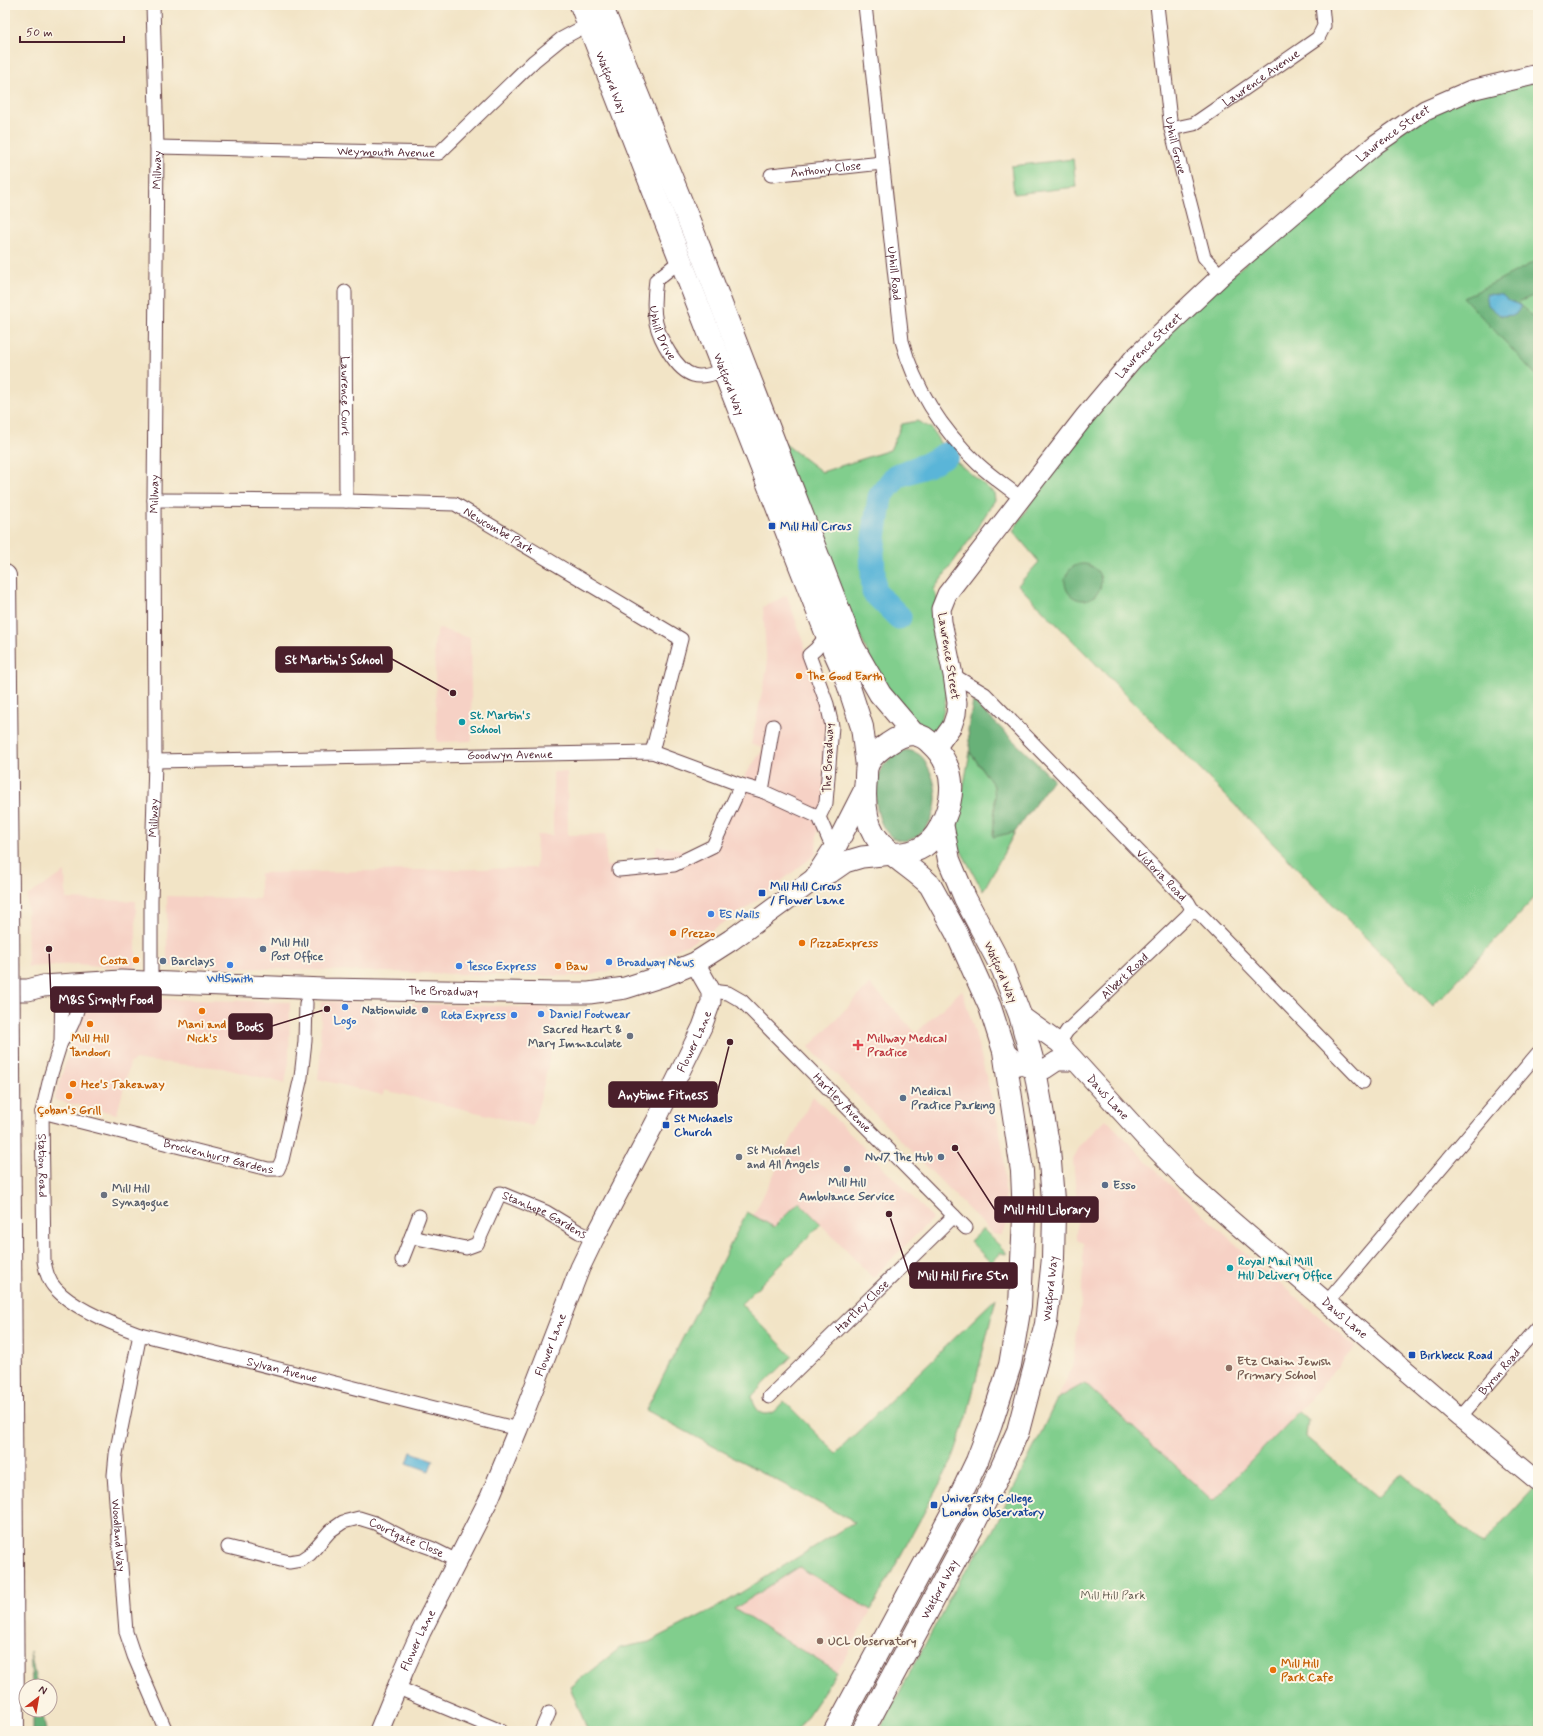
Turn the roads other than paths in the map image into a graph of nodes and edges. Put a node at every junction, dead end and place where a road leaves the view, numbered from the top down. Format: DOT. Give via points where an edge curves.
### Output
graph roads {
  1 [pos="153,5"];
  2 [pos="601,5"];
  3 [pos="865,5"];
  4 [pos="1157,5"];
  5 [pos="1322,5"];
  6 [pos="585,15"];
  7 [pos="1538,74"];
  8 [pos="1171,129"];
  9 [pos="157,147"];
  10 [pos="882,162"];
  11 [pos="771,175"];
  12 [pos="680,260"];
  13 [pos="1221,276"];
  14 [pos="345,292"];
  15 [pos="722,370"];
  16 [pos="1021,498"];
  17 [pos="154,500"];
  18 [pos="346,500"];
  19 [pos="5,576"];
  20 [pos="827,635"];
  21 [pos="953,675"];
  22 [pos="773,726"];
  23 [pos="914,734"];
  24 [pos="936,748"];
  25 [pos="652,752"];
  26 [pos="155,761"];
  27 [pos="867,766"];
  28 [pos="741,785"];
  29 [pos="864,790"];
  30 [pos="762,791"];
  31 [pos="818,817"];
  32 [pos="942,823"];
  33 [pos="837,844"];
  34 [pos="893,854"];
  35 [pos="619,870"];
  36 [pos="813,880"];
  37 [pos="1192,909"];
  38 [pos="695,963"];
  39 [pos="5,977"];
  40 [pos="151,983"];
  41 [pos="82,984"];
  42 [pos="52,985"];
  43 [pos="5,990"];
  44 [pos="711,991"];
  45 [pos="306,1003"];
  46 [pos="1020,1015"];
  47 [pos="61,1042"];
  48 [pos="1059,1043"];
  49 [pos="1004,1051"];
  50 [pos="1538,1053"];
  51 [pos="1074,1060"];
  52 [pos="1035,1070"];
  53 [pos="1363,1082"];
  54 [pos="42,1112"];
  55 [pos="419,1216"];
  56 [pos="954,1216"];
  57 [pos="966,1228"];
  58 [pos="411,1236"];
  59 [pos="594,1239"];
  60 [pos="402,1260"];
  61 [pos="55,1289"];
  62 [pos="1327,1302"];
  63 [pos="1538,1327"];
  64 [pos="140,1334"];
  65 [pos="769,1397"];
  66 [pos="1460,1417"];
  67 [pos="518,1429"];
  68 [pos="1538,1481"];
  69 [pos="228,1547"];
  70 [pos="458,1561"];
  71 [pos="396,1687"];
  72 [pos="549,1714"];
  73 [pos="13,1731"];
  74 [pos="166,1731"];
  75 [pos="378,1731"];
  76 [pos="501,1731"];
  77 [pos="541,1731"];
  78 [pos="835,1731"];
  79 [pos="863,1731"];
  1 -- 9 [label="street, Millway"];
  2 -- 23 [label="highway, Watford Way" via="691,226 853,647 880,694"];
  3 -- 10 [label="street, Uphill Road"];
  4 -- 8 [label="street, Uphill Grove"];
  5 -- 8 [label="street, Lawrence Avenue" via="1324,26 1318,38 1194,124"];
  6 -- 9 [label="street, Weymouth Avenue" via="439,153"];
  6 -- 12 [label="highway, Watford Way"];
  7 -- 13 [label="street, Lawrence Street" via="1471,90 1425,110 1376,144"];
  8 -- 13 [label="street, Uphill Grove" via="1204,257"];
  9 -- 17 [label="street, Millway"];
  10 -- 11 [label="street, Anthony Close"];
  10 -- 16 [label="street, Uphill Road" via="902,341 907,358 917,382 948,432 978,464"];
  12 -- 15 [label="highway, Watford Way"];
  12 -- 15 [label="street, Uphill Drive" via="656,280 656,323 666,348 680,366 692,375 709,376"];
  13 -- 16 [label="street, Lawrence Street" via="1134,359 1085,416"];
  14 -- 18 [label="street, Lawrence Court"];
  15 -- 20 [label="highway, Watford Way"];
  16 -- 21 [label="street, Lawrence Street" via="947,594 941,609"];
  17 -- 18 [label="street, Newcombe Park"];
  17 -- 26 [label="street, Millway"];
  18 -- 25 [label="street, Newcombe Park" via="455,504 681,639"];
  19 -- 73 [label="highway, bridge"];
  20 -- 27 [label="highway, Watford Way" via="845,675 862,727"];
  20 -- 31 [label="street, The Broadway" via="809,655 827,704 832,726 826,803"];
  21 -- 24 [label="street, Lawrence Street" via="956,714 952,726"];
  21 -- 37 [label="street, Victoria Road" via="985,694"];
  22 -- 30 [label="street"];
  23 -- 24 [label="highway" via="926,739"];
  23 -- 27 [label="highway" via="902,736 878,750"];
  24 -- 32 [label="highway" via="948,765 951,781 948,811"];
  25 -- 26 [label="street, Goodwyn Avenue"];
  25 -- 28 [label="street, Goodwyn Avenue"];
  26 -- 40 [label="street, Millway"];
  27 -- 29 [label="highway"];
  28 -- 30 [label="street, Goodwyn Avenue"];
  28 -- 35 [label="street" via="712,846 674,865"];
  29 -- 33 [label="main road, The Broadway"];
  29 -- 34 [label="highway" via="865,808 870,824 882,844"];
  30 -- 31 [label="street, Goodwyn Avenue"];
  31 -- 33 [label="street" via="829,840"];
  32 -- 34 [label="highway" via="922,848 908,854"];
  32 -- 46 [label="highway, Watford Way" via="950,860 965,898 1003,970"];
  33 -- 36 [label="main road, The Broadway"];
  34 -- 36 [label="main road, The Broadway" via="862,857 845,862"];
  34 -- 49 [label="highway, Watford Way" via="930,885 956,932 990,1007"];
  36 -- 38 [label="main road, The Broadway"];
  37 -- 48 [label="street, Albert Road" via="1067,1031"];
  37 -- 53 [label="street, Victoria Road" via="1201,915"];
  38 -- 40 [label="main road, The Broadway" via="625,988 589,993 324,989"];
  38 -- 44 [label="street"];
  39 -- 42 [label="main road, The Broadway" via="28,978"];
  40 -- 41 [label="main road, The Broadway" via="121,981"];
  41 -- 42 [label="main road, The Broadway"];
  41 -- 47 [label="street, Station Road" via="69,1034"];
  42 -- 43 [label="main road, The Broadway" via="28,990"];
  42 -- 47 [label="street, Station Road"];
  44 -- 56 [label="street, Hartley Avenue" via="728,993 742,1001"];
  44 -- 59 [label="street, Flower Lane" via="711,1002 702,1027"];
  45 -- 54 [label="street, Brockenhurst Gardens" via="301,1077 278,1169 268,1169"];
  46 -- 48 [label="street, Daws Lane"];
  46 -- 52 [label="highway, Watford Way"];
  47 -- 54 [label="street, Station Road" via="50,1074"];
  48 -- 51 [label="street, Daws Lane"];
  49 -- 52 [label="street" via="1019,1064"];
  49 -- 78 [label="highway, Watford Way" via="1020,1149 1024,1217 1020,1306 1010,1365 977,1461 953,1511"];
  50 -- 62 [label="street"];
  51 -- 52 [label="street" via="1057,1062 1045,1069"];
  51 -- 62 [label="street, Daws Lane" via="1188,1182"];
  52 -- 79 [label="highway, Watford Way" via="1046,1132 1054,1213 1053,1258 1046,1324 1035,1368 1018,1431 997,1478"];
  54 -- 61 [label="street, Station Road" via="44,1261 47,1275"];
  55 -- 58 [label="street"];
  56 -- 57 [label="street, Hartley Avenue"];
  56 -- 65 [label="street, Hartley Close"];
  58 -- 59 [label="street, Stanhope Gardens" via="466,1248 472,1247 481,1239 500,1193 546,1212"];
  58 -- 60 [label="street"];
  59 -- 67 [label="street, Flower Lane"];
  61 -- 64 [label="street, Sylvan Avenue" via="108,1322"];
  62 -- 66 [label="street, Daws Lane"];
  63 -- 66 [label="street, Byron Road"];
  64 -- 67 [label="street, Sylvan Avenue"];
  64 -- 74 [label="street, Woodland Way" via="114,1475 126,1632"];
  66 -- 68 [label="street, Daws Lane"];
  67 -- 70 [label="street, Flower Lane" via="490,1497"];
  69 -- 70 [label="street, Courtgate Close" via="289,1562 301,1560 338,1525 358,1518 375,1523"];
  70 -- 71 [label="street, Flower Lane"];
  71 -- 75 [label="street, Flower Lane"];
  71 -- 76 [label="street"];
  72 -- 77 [label="street"];
}
